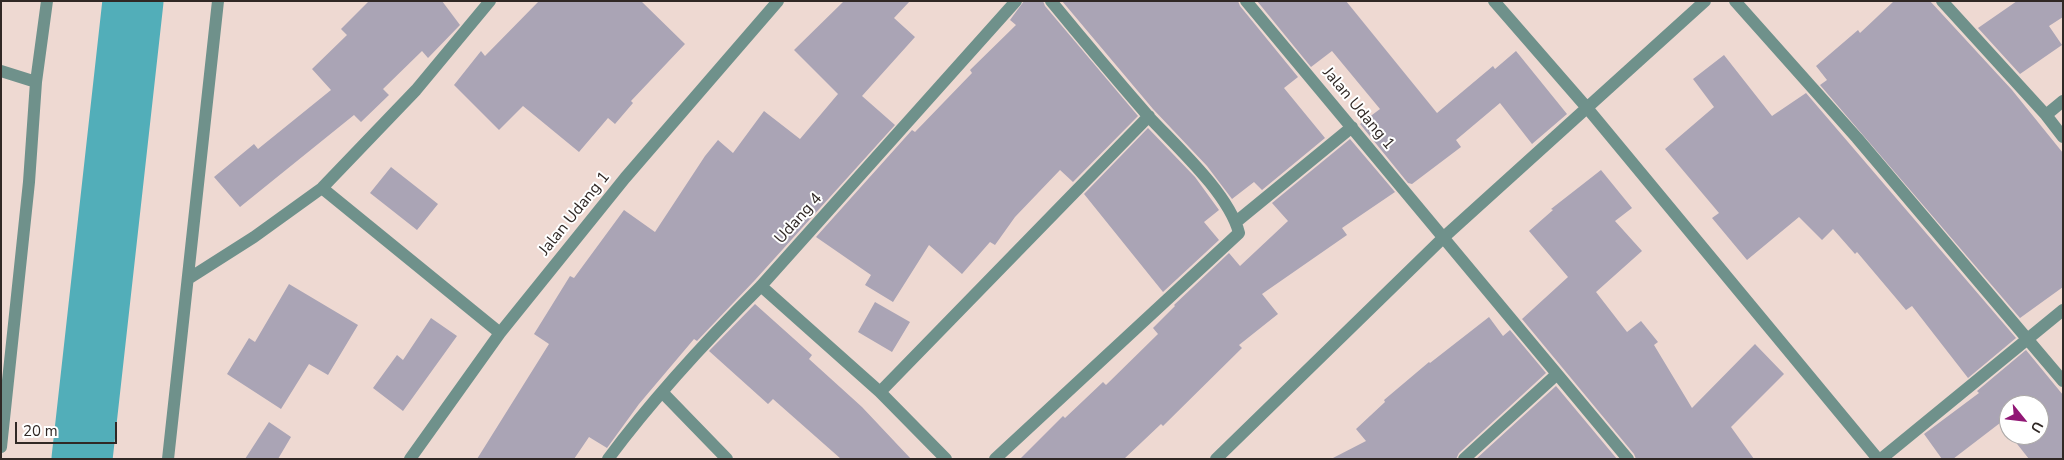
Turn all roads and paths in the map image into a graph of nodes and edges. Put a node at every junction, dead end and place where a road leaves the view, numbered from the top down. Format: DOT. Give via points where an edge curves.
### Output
graph roads {
  1 [pos="48,1"];
  2 [pos="218,1"];
  3 [pos="490,1"];
  4 [pos="778,1"];
  5 [pos="1016,1"];
  6 [pos="1050,1"];
  7 [pos="1246,1"];
  8 [pos="1494,1"];
  9 [pos="1705,1"];
  10 [pos="1735,1"];
  11 [pos="1946,2"];
  12 [pos="1,71"];
  13 [pos="36,82"];
  14 [pos="2063,102"];
  15 [pos="1588,108"];
  16 [pos="2046,115"];
  17 [pos="1149,116"];
  18 [pos="1352,127"];
  19 [pos="2063,136"];
  20 [pos="322,188"];
  21 [pos="1236,222"];
  22 [pos="1444,237"];
  23 [pos="188,279"];
  24 [pos="761,286"];
  25 [pos="2063,310"];
  26 [pos="500,333"];
  27 [pos="2026,340"];
  28 [pos="1556,375"];
  29 [pos="2063,381"];
  30 [pos="662,392"];
  31 [pos="880,392"];
  32 [pos="1,447"];
  33 [pos="168,459"];
  34 [pos="410,459"];
  35 [pos="608,459"];
  36 [pos="728,459"];
  37 [pos="946,459"];
  38 [pos="995,459"];
  39 [pos="1216,459"];
  40 [pos="1464,459"];
  41 [pos="1628,459"];
  42 [pos="1879,459"];
  1 -- 13 [label="street"];
  2 -- 23 [label="street"];
  3 -- 20 [label="street" via="416,90"];
  4 -- 26 [label="street, Jalan Udang 1" via="625,178"];
  5 -- 24 [label="street, Udang 4"];
  6 -- 17 [label="street"];
  7 -- 18 [label="street, Jalan Udang 1"];
  8 -- 15 [label="street"];
  9 -- 15 [label="street"];
  10 -- 27 [label="street" via="1857,138"];
  11 -- 16 [label="street"];
  12 -- 13 [label="street"];
  13 -- 32 [label="street" via="29,182"];
  14 -- 16 [label="street"];
  15 -- 22 [label="street"];
  15 -- 42 [label="street"];
  16 -- 19 [label="street"];
  17 -- 21 [label="street" via="1208,182"];
  17 -- 31 [label="street"];
  18 -- 21 [label="street"];
  18 -- 22 [label="street, Jalan Udang 1"];
  20 -- 23 [label="street"];
  20 -- 26 [label="street"];
  21 -- 38 [label="street" via="1239,234"];
  22 -- 28 [label="street, Jalan Udang 1"];
  22 -- 39 [label="street"];
  23 -- 33 [label="street"];
  24 -- 30 [label="street, Udang 4"];
  24 -- 31 [label="street"];
  25 -- 27 [label="street"];
  26 -- 34 [label="street, Jalan Udang 1"];
  27 -- 29 [label="street"];
  27 -- 42 [label="street"];
  28 -- 40 [label="street"];
  28 -- 41 [label="street, Jalan Udang 1"];
  30 -- 35 [label="street, Udang 4"];
  30 -- 36 [label="street"];
  31 -- 37 [label="street"];
}
